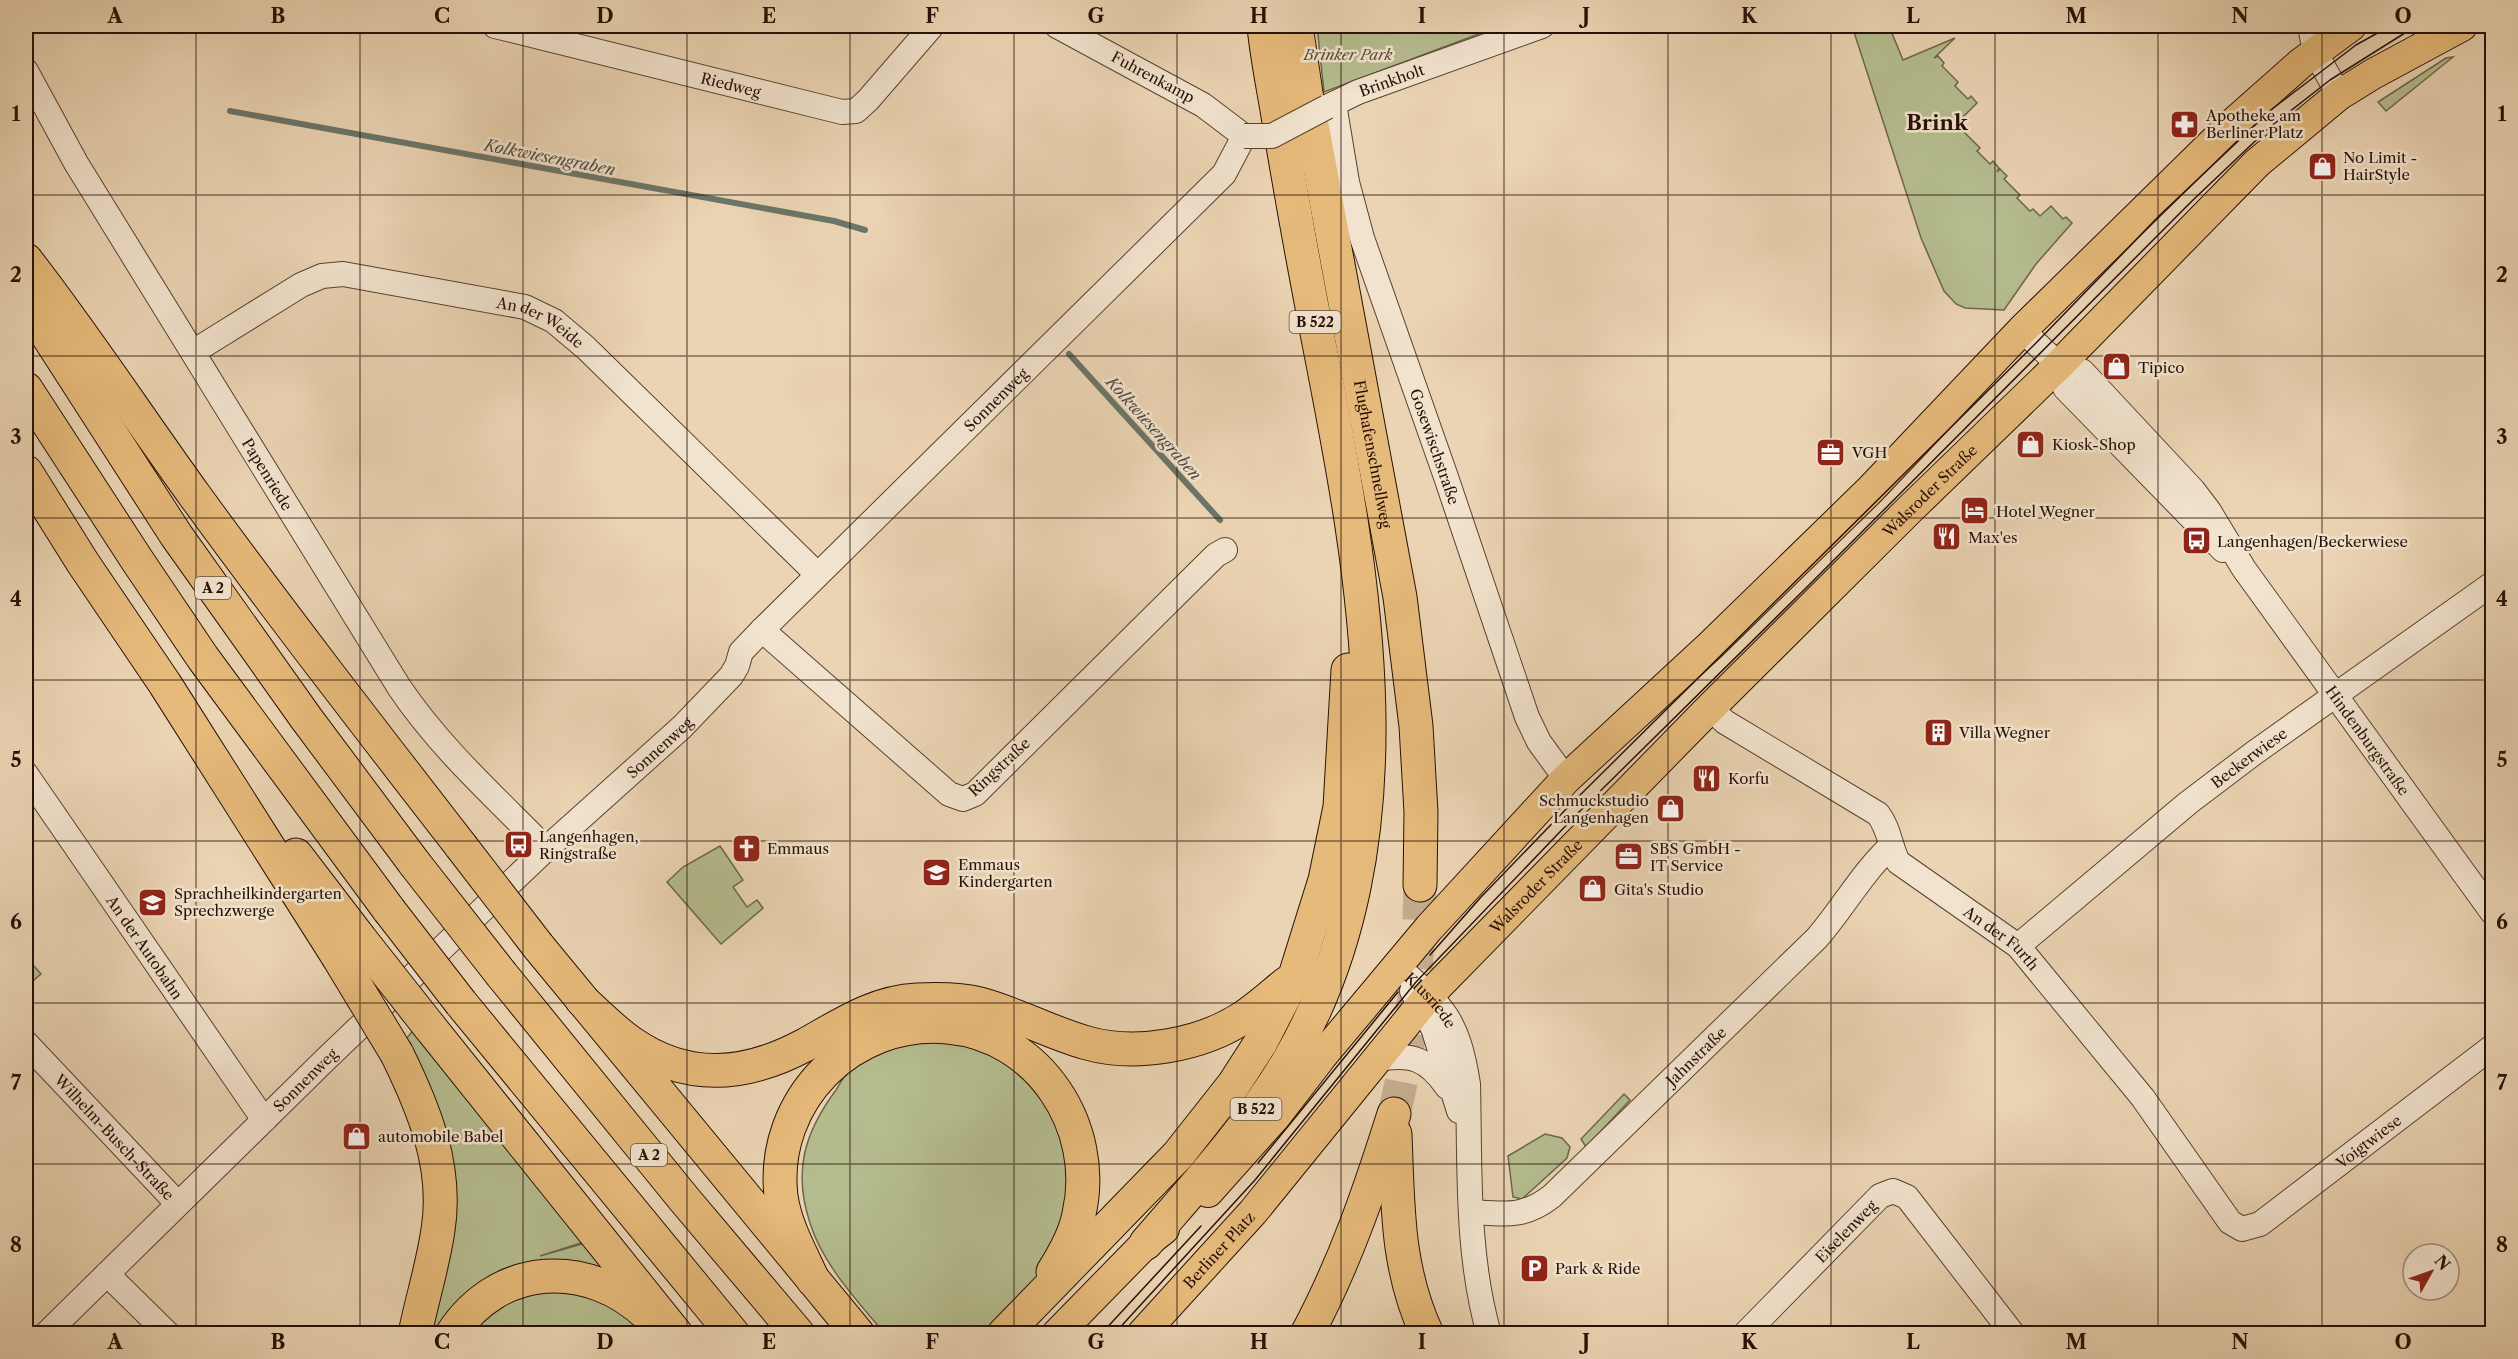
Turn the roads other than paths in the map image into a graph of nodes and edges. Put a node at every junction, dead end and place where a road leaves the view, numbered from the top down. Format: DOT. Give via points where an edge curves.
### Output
graph roads {
  1 [pos="495,26"];
  2 [pos="932,26"];
  3 [pos="1057,26"];
  4 [pos="1264,26"];
  5 [pos="1296,26"];
  6 [pos="1542,26"];
  7 [pos="2351,26"];
  8 [pos="2462,26"];
  9 [pos="2312,39"];
  10 [pos="26,71"];
  11 [pos="2339,95"];
  12 [pos="1331,105"];
  13 [pos="1244,136"];
  14 [pos="26,260"];
  15 [pos="26,302"];
  16 [pos="2022,330"];
  17 [pos="193,352"];
  18 [pos="2059,365"];
  19 [pos="26,389"];
  20 [pos="26,472"];
  21 [pos="1225,550"];
  22 [pos="817,574"];
  23 [pos="2493,584"];
  24 [pos="1363,608"];
  25 [pos="762,630"];
  26 [pos="2336,694"];
  27 [pos="1710,708"];
  28 [pos="26,774"];
  29 [pos="1566,779"];
  30 [pos="1890,847"];
  31 [pos="546,849"];
  32 [pos="1419,885"];
  33 [pos="2493,912"];
  34 [pos="348,946"];
  35 [pos="2018,946"];
  36 [pos="1397,966"];
  37 [pos="1295,976"];
  38 [pos="582,1000"];
  39 [pos="1425,1000"];
  40 [pos="26,1043"];
  41 [pos="2493,1047"];
  42 [pos="1378,1059"];
  43 [pos="1455,1098"];
  44 [pos="264,1120"];
  45 [pos="1470,1148"];
  46 [pos="178,1204"];
  47 [pos="1472,1212"];
  48 [pos="2242,1229"];
  49 [pos="1146,1243"];
  50 [pos="106,1274"];
  51 [pos="813,1280"];
  52 [pos="1035,1301"];
  53 [pos="26,1324"];
  54 [pos="35,1334"];
  55 [pos="46,1334"];
  56 [pos="168,1334"];
  57 [pos="415,1334"];
  58 [pos="452,1334"];
  59 [pos="668,1334"];
  60 [pos="676,1334"];
  61 [pos="733,1334"];
  62 [pos="798,1334"];
  63 [pos="858,1334"];
  64 [pos="1004,1334"];
  65 [pos="1057,1334"];
  66 [pos="1142,1334"];
  67 [pos="1307,1334"];
  68 [pos="1427,1334"];
  69 [pos="1489,1334"];
  70 [pos="1745,1334"];
  71 [pos="2013,1334"];
  1 -- 2 [label="street, Riedweg" via="842,112 856,111 868,100"];
  3 -- 13 [label="street, Fuhrenkamp" via="1203,105"];
  4 -- 24 [label="highway, B 522"];
  5 -- 32 [label="highway, Flughafenschnellweg / B 522" via="1400,597 1416,726 1421,812"];
  6 -- 12 [label="street, Brinkholt"];
  7 -- 9 [label="main road"];
  8 -- 11 [label="main road, Walsroder Straße"];
  9 -- 11 [label="street"];
  9 -- 16 [label="main road" via="2230,126"];
  10 -- 17 [label="street, Papenriede" via="76,164"];
  11 -- 18 [label="main road, Walsroder Straße" via="2257,162"];
  12 -- 13 [label="street, Brinkholt, bridge" via="1272,136"];
  12 -- 29 [label="street, Gosewischstraße" via="1362,238 1527,717 1539,742"];
  13 -- 22 [label="street, Sonnenweg" via="1224,174"];
  14 -- 38 [label="highway, bridge" via="341,692"];
  15 -- 62 [label="highway, A 2, bridge" via="176,535 415,864 684,1199"];
  16 -- 18 [label="street, Hindenburgstraße"];
  16 -- 29 [label="main road" via="1870,490"];
  17 -- 22 [label="street, An der Weide" via="322,276 343,274 525,307 554,321 586,348"];
  17 -- 31 [label="street, Papenriede" via="418,715"];
  18 -- 26 [label="street, Hindenburgstraße" via="2082,371 2174,467"];
  18 -- 27 [label="main road, Walsroder Straße"];
  19 -- 61 [label="highway, bridge" via="203,657 389,910"];
  20 -- 34 [label="highway" via="165,684"];
  21 -- 25 [label="street, Ringstraße" via="975,794 963,799 949,794"];
  22 -- 25 [label="street, Sonnenweg"];
  23 -- 26 [label="street, Beckerwiese"];
  24 -- 37 [label="highway" via="1348,649 1340,807 1320,901"];
  24 -- 49 [label="highway, B 522" via="1370,717 1368,791 1355,891 1336,956 1290,1058 1260,1105"];
  25 -- 31 [label="street, Sonnenweg" via="741,652 731,676 682,727"];
  26 -- 33 [label="street, Hindenburgstraße"];
  26 -- 35 [label="street, Beckerwiese" via="2188,803"];
  27 -- 30 [label="street, An der Furth" via="1725,722 1878,814 1886,824"];
  27 -- 39 [label="main road, Walsroder Straße"];
  28 -- 44 [label="street, An der Autobahn"];
  29 -- 36 [label="main road"];
  30 -- 35 [label="street, An der Furth" via="1898,862"];
  30 -- 47 [label="street, Jahnstraße" via="1873,863 1817,938 1552,1196 1541,1205 1516,1214"];
  31 -- 44 [label="street, Sonnenweg"];
  34 -- 57 [label="highway, bridge" via="421,1102 435,1148 439,1227"];
  34 -- 60 [label="highway, bridge" via="429,1026"];
  35 -- 48 [label="street, An der Furth" via="2143,1098 2230,1222"];
  36 -- 39 [label="street, Klusriede"];
  36 -- 49 [label="main road" via="1230,1171 1194,1206"];
  37 -- 38 [label="highway" via="1243,1017 1215,1032 1178,1043 1124,1048 1088,1043 980,1004 950,999 914,1000 847,1019 779,1058 753,1068 726,1071 697,1070 662,1060 629,1042"];
  37 -- 52 [label="highway" via="1261,1042 1210,1117"];
  38 -- 51 [label="highway"];
  39 -- 42 [label="main road, Walsroder Straße"];
  39 -- 43 [label="street, Klusriede"];
  39 -- 45 [label="street, Klusriede" via="1453,1025 1464,1059"];
  40 -- 46 [label="street, Wilhelm-Busch-Straße"];
  41 -- 48 [label="street, Voigtwiese" via="2260,1224"];
  42 -- 43 [label="street, Klusriede" via="1408,1056 1427,1064"];
  42 -- 66 [label="main road, Berliner Platz" via="1253,1212"];
  43 -- 45 [label="street, Klusriede"];
  44 -- 46 [label="street, Sonnenweg"];
  45 -- 47 [label="street, Klusriede"];
  46 -- 50 [label="street, Sonnenweg"];
  47 -- 69 [label="street, Klusriede" via="1472,1251"];
  49 -- 65 [label="main road"];
  50 -- 55 [label="street, Sonnenweg"];
  50 -- 56 [label="street"];
  51 -- 52 [label="highway" via="788,1226 781,1197 784,1143 802,1096 840,1058 863,1042 916,1027 949,1027 1005,1045 1031,1063 1051,1083 1078,1136 1083,1190 1079,1215 1067,1249"];
  51 -- 63 [label="highway"];
  52 -- 64 [label="highway"];
  53 -- 54 [label="street"];
  58 -- 59 [label="highway" via="462,1318 485,1298 514,1282 545,1275 573,1275 604,1286 636,1304"];
  67 -- 68 [label="highway" via="1349,1246 1394,1114 1400,1243 1407,1280"];
  70 -- 71 [label="street, Eiselenweg" via="1880,1196 1893,1191 1907,1197"];
}
